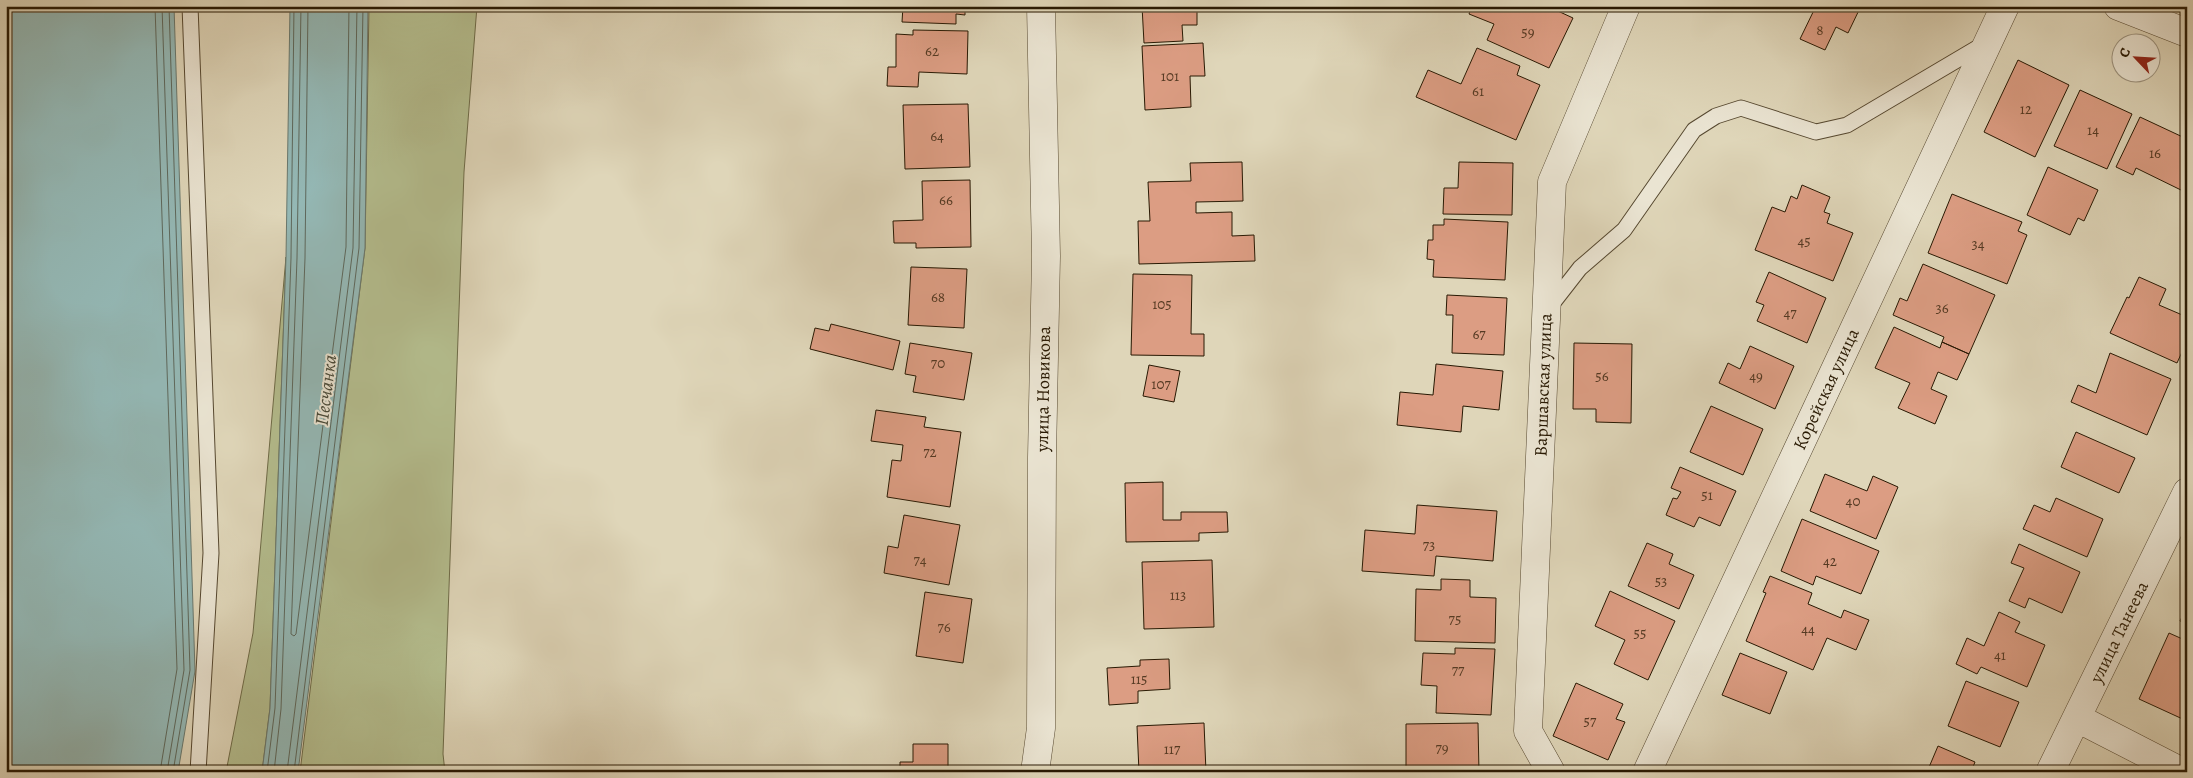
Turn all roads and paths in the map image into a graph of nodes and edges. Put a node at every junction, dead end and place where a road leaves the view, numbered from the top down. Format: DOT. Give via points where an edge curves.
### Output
graph roads {
  1 [pos="190,6"];
  2 [pos="1041,6"];
  3 [pos="1626,6"];
  4 [pos="2005,6"];
  5 [pos="2118,6"];
  6 [pos="2187,33"];
  7 [pos="1989,42"];
  8 [pos="1546,312"];
  9 [pos="2187,492"];
  10 [pos="2077,718"];
  11 [pos="198,772"];
  12 [pos="1035,772"];
  13 [pos="1551,772"];
  14 [pos="1647,772"];
  15 [pos="2050,772"];
  16 [pos="2182,772"];
  1 -- 11 [label="lane" via="211,553"];
  2 -- 12 [label="street, улица Новикова" via="1046,256 1041,728"];
  3 -- 8 [label="street, Варшавская улица" via="1552,182"];
  4 -- 7 [label="street, Корейская улица"];
  5 -- 6 [label="street"];
  7 -- 8 [label="lane" via="1847,125 1816,132 1741,108 1716,116 1694,130 1624,230 1580,268"];
  7 -- 14 [label="street, Корейская улица"];
  8 -- 13 [label="street, Варшавская улица" via="1528,731"];
  9 -- 10 [label="street, улица Танеева"];
  10 -- 15 [label="street, улица Танеева"];
  10 -- 16 [label="street"];
}
